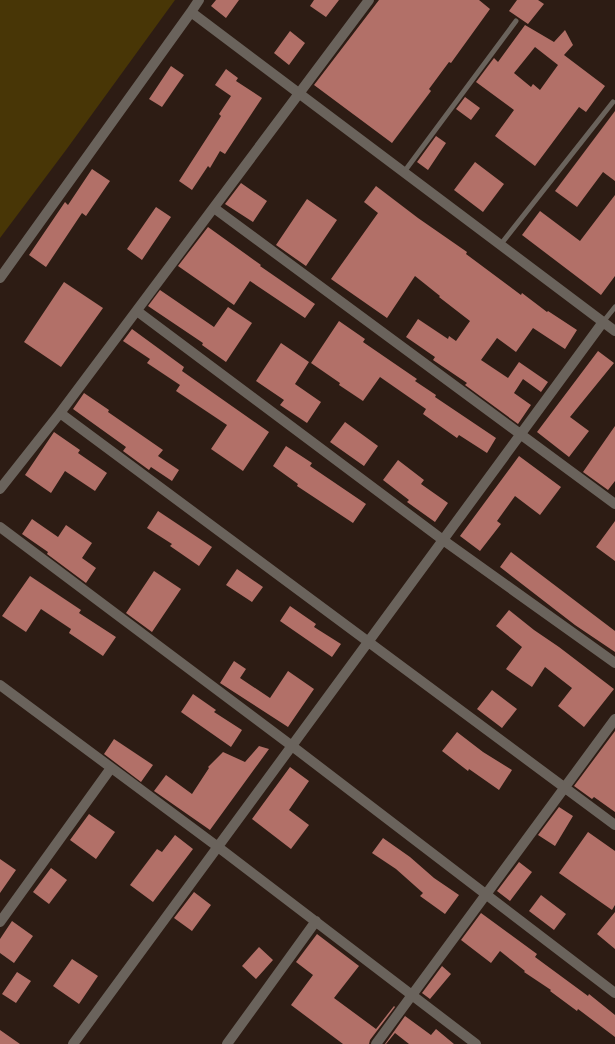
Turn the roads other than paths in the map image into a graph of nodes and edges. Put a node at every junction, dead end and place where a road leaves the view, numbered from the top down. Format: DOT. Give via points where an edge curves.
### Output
graph roads {
  1 [pos="199,0"];
  2 [pos="369,0"];
  3 [pos="191,12"];
  4 [pos="516,21"];
  5 [pos="300,94"];
  6 [pos="613,102"];
  7 [pos="404,172"];
  8 [pos="214,208"];
  9 [pos="500,245"];
  10 [pos="0,278"];
  11 [pos="615,307"];
  12 [pos="137,311"];
  13 [pos="603,322"];
  14 [pos="615,331"];
  15 [pos="60,413"];
  16 [pos="520,435"];
  17 [pos="0,490"];
  18 [pos="615,504"];
  19 [pos="0,527"];
  20 [pos="443,540"];
  21 [pos="368,643"];
  22 [pos="615,663"];
  23 [pos="0,686"];
  24 [pos="615,719"];
  25 [pos="292,746"];
  26 [pos="111,768"];
  27 [pos="565,788"];
  28 [pos="615,825"];
  29 [pos="218,847"];
  30 [pos="485,894"];
  31 [pos="316,921"];
  32 [pos="0,922"];
  33 [pos="413,994"];
  34 [pos="615,994"];
  35 [pos="73,1044"];
  36 [pos="227,1044"];
  37 [pos="376,1044"];
  38 [pos="476,1044"];
  1 -- 3 [label="street"];
  2 -- 5 [label="street"];
  3 -- 5 [label="street"];
  3 -- 10 [label="street"];
  4 -- 7 [label="lane"];
  5 -- 7 [label="street"];
  5 -- 8 [label="street"];
  6 -- 9 [label="lane"];
  7 -- 9 [label="street"];
  8 -- 12 [label="street"];
  8 -- 16 [label="street"];
  9 -- 13 [label="street"];
  11 -- 13 [label="lane"];
  12 -- 15 [label="street"];
  12 -- 20 [label="street"];
  13 -- 14 [label="street"];
  13 -- 16 [label="street"];
  15 -- 17 [label="street"];
  15 -- 21 [label="street"];
  16 -- 18 [label="street"];
  16 -- 20 [label="street"];
  19 -- 25 [label="street"];
  20 -- 21 [label="street"];
  20 -- 22 [label="street"];
  21 -- 25 [label="street"];
  21 -- 27 [label="street"];
  23 -- 26 [label="street"];
  24 -- 27 [label="street"];
  25 -- 29 [label="street"];
  25 -- 30 [label="street"];
  26 -- 29 [label="street"];
  26 -- 32 [label="street"];
  27 -- 28 [label="street"];
  27 -- 30 [label="street"];
  29 -- 31 [label="street"];
  29 -- 35 [label="street"];
  30 -- 33 [label="street"];
  30 -- 34 [label="street"];
  31 -- 33 [label="street"];
  31 -- 36 [label="street"];
  33 -- 37 [label="street"];
  33 -- 38 [label="street"];
}
